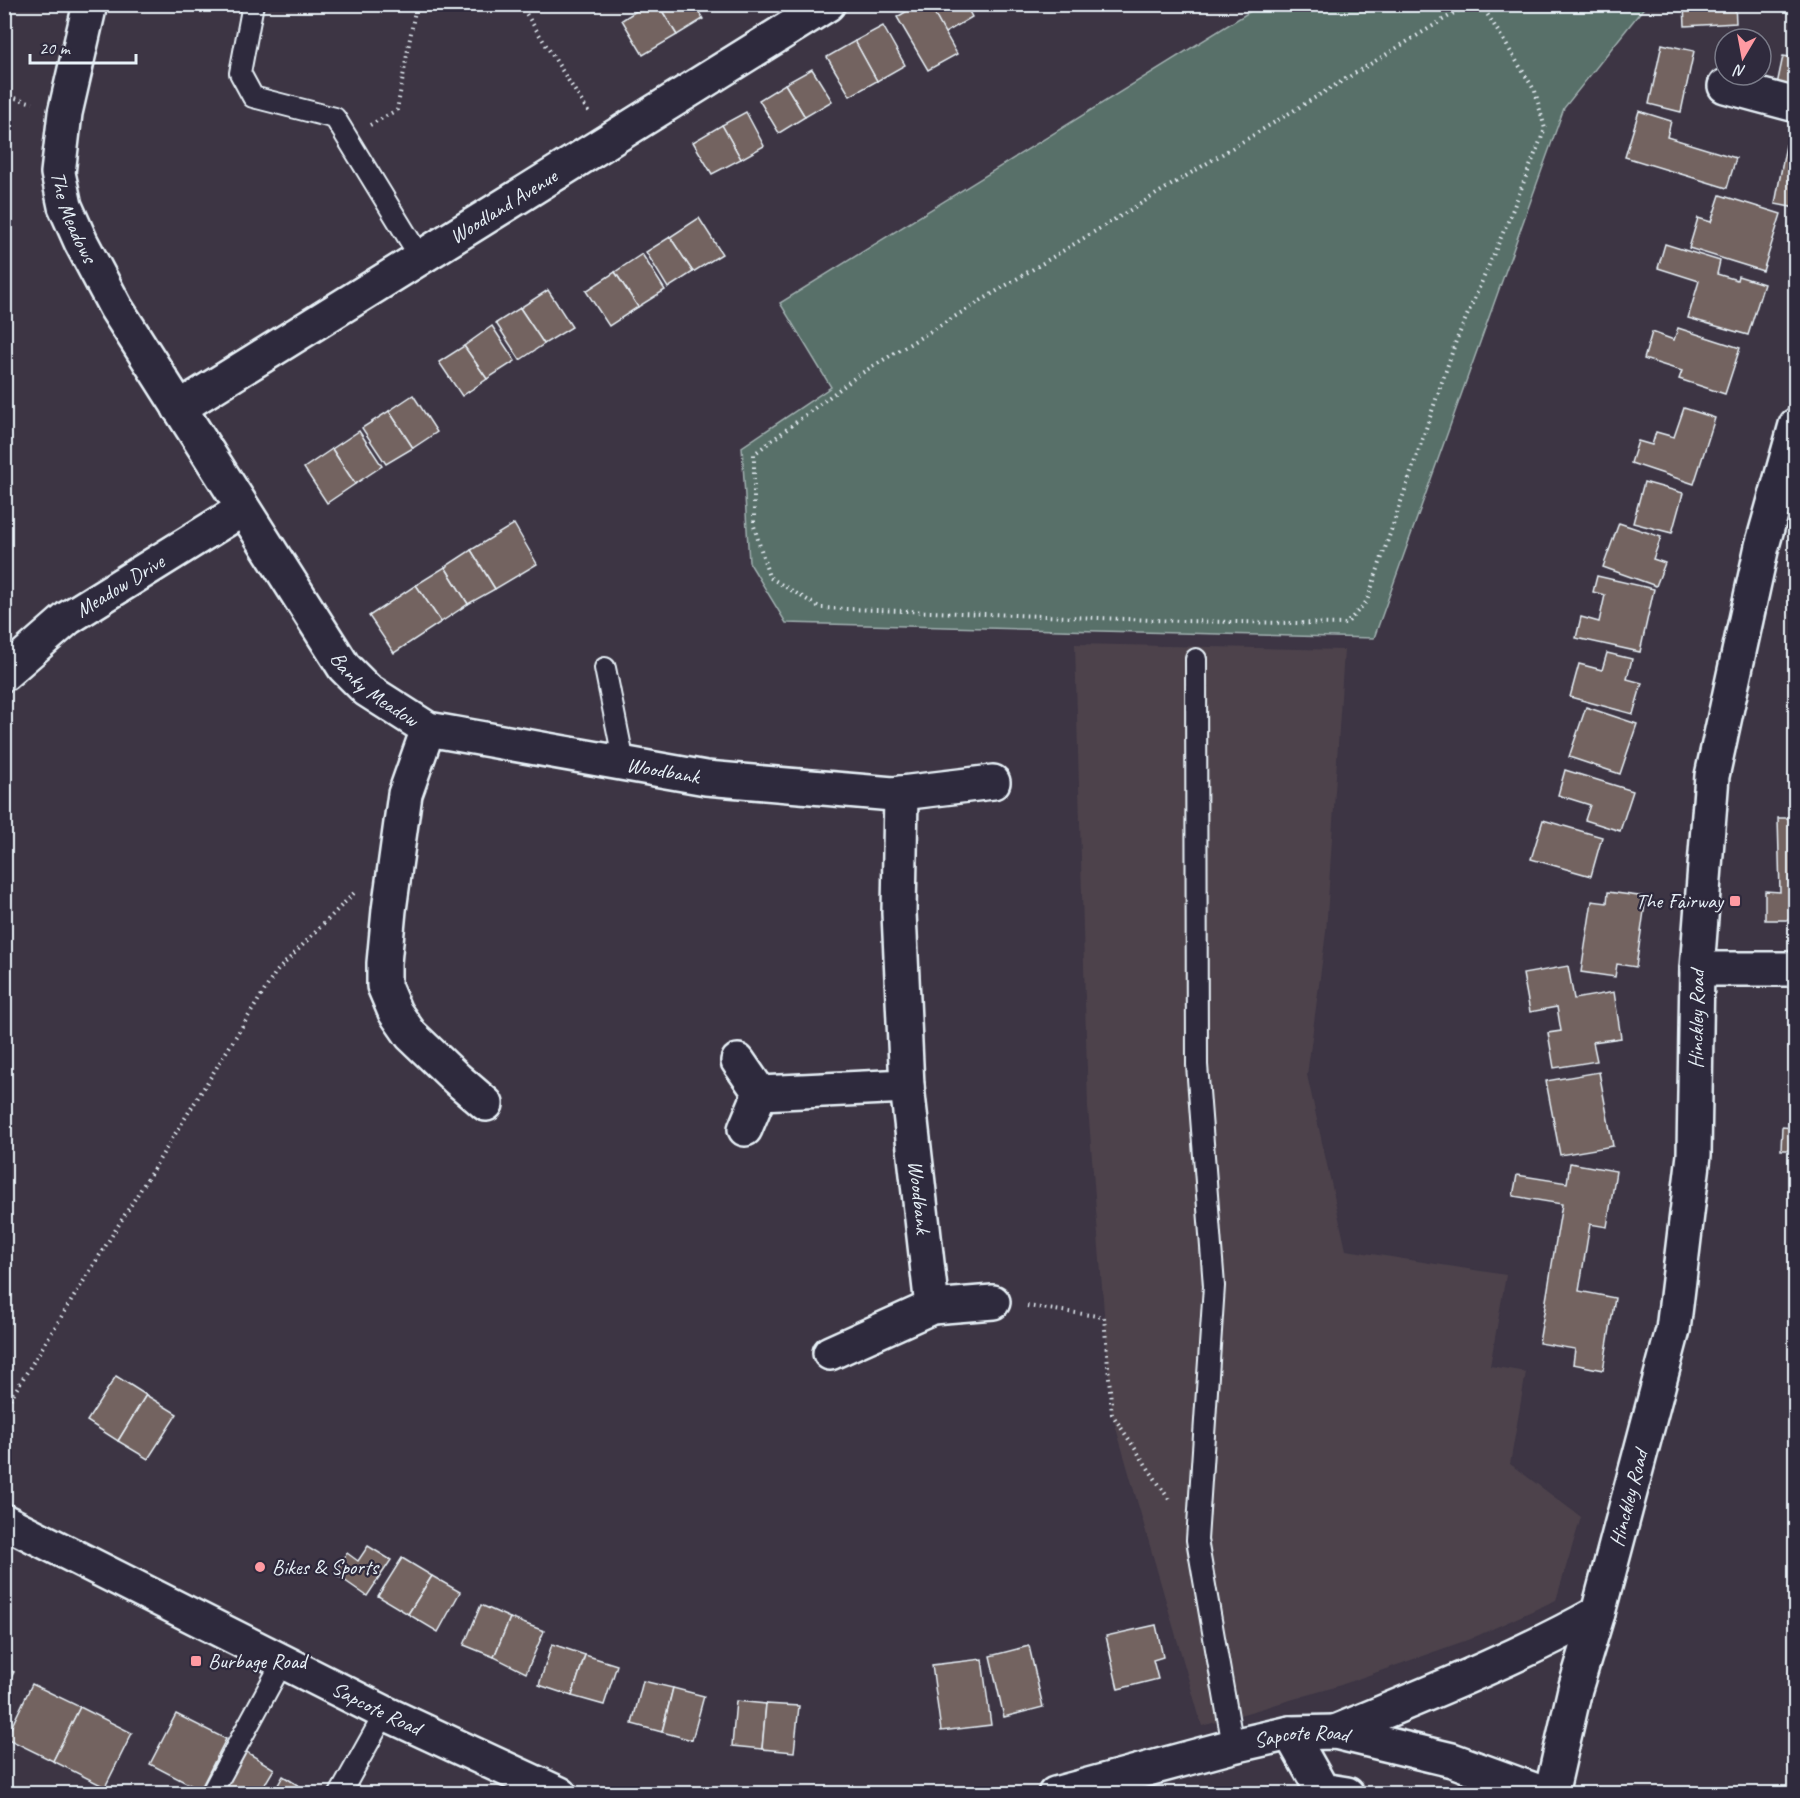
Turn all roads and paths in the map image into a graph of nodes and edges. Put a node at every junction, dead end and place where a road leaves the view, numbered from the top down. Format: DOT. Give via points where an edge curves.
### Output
graph roads {
  1 [pos="90,4"];
  2 [pos="253,4"];
  3 [pos="444,4"];
  4 [pos="520,4"];
  5 [pos="828,4"];
  6 [pos="1469,4"];
  7 [pos="1480,4"];
  8 [pos="1729,87"];
  9 [pos="1796,105"];
  10 [pos="348,138"];
  11 [pos="607,141"];
  12 [pos="420,257"];
  13 [pos="179,408"];
  14 [pos="1796,425"];
  15 [pos="243,509"];
  16 [pos="1196,659"];
  17 [pos="605,668"];
  18 [pos="4,674"];
  19 [pos="428,729"];
  20 [pos="624,763"];
  21 [pos="993,782"];
  22 [pos="901,793"];
  23 [pos="357,889"];
  24 [pos="1697,969"];
  25 [pos="1796,969"];
  26 [pos="738,1061"];
  27 [pos="907,1086"];
  28 [pos="760,1094"];
  29 [pos="486,1104"];
  30 [pos="745,1129"];
  31 [pos="993,1302"];
  32 [pos="932,1307"];
  33 [pos="830,1353"];
  34 [pos="4,1408"];
  35 [pos="4,1521"];
  36 [pos="1197,1540"];
  37 [pos="1598,1613"];
  38 [pos="283,1661"];
  39 [pos="385,1713"];
  40 [pos="1335,1732"];
  41 [pos="1290,1733"];
  42 [pos="1233,1746"];
  43 [pos="211,1794"];
  44 [pos="340,1794"];
  45 [pos="560,1794"];
  46 [pos="1055,1794"];
  47 [pos="1347,1794"];
  48 [pos="1545,1794"];
  49 [pos="1551,1794"];
  1 -- 13 [label="street, The Meadows" via="65,113 58,173 65,206 116,308"];
  2 -- 10 [label="lane" via="240,73 253,96 335,118"];
  3 -- 10 [label="path" via="444,9 416,5 397,110"];
  4 -- 11 [label="path"];
  5 -- 11 [label="street, Woodland Avenue"];
  6 -- 7 [label="path" via="857,376 754,454 754,526 769,577 821,608 1346,624 1367,600 1456,341 1545,129 1534,91"];
  8 -- 9 [label="street"];
  10 -- 12 [label="lane"];
  11 -- 12 [label="street, Woodland Avenue"];
  12 -- 13 [label="street, Woodland Avenue"];
  13 -- 15 [label="street, Banky Meadow"];
  14 -- 24 [label="street, Hinckley Road" via="1762,546 1712,776"];
  15 -- 18 [label="street, Meadow Drive" via="69,618"];
  15 -- 19 [label="street, Banky Meadow" via="344,667 367,690"];
  16 -- 36 [label="lane" via="1197,1065 1214,1286"];
  17 -- 20 [label="lane"];
  19 -- 20 [label="street, Woodbank"];
  19 -- 29 [label="street, Banky Meadow" via="405,794 389,910 384,986 411,1035"];
  20 -- 22 [label="street, Woodbank" via="706,778"];
  21 -- 22 [label="street, Woodbank"];
  22 -- 27 [label="street, Woodbank" via="899,913"];
  23 -- 34 [label="path" via="276,972"];
  24 -- 25 [label="street"];
  24 -- 37 [label="street, Hinckley Road" via="1694,1155 1673,1330"];
  26 -- 28 [label="street"];
  27 -- 28 [label="street"];
  27 -- 32 [label="street, Woodbank"];
  28 -- 30 [label="street"];
  31 -- 32 [label="street"];
  31 -- 36 [label="path" via="1104,1317 1112,1414"];
  32 -- 33 [label="street"];
  35 -- 38 [label="street, Sapcote Road"];
  36 -- 42 [label="lane"];
  37 -- 40 [label="street" via="1530,1649"];
  37 -- 49 [label="street, Hinckley Road" via="1575,1689"];
  38 -- 39 [label="street, Sapcote Road"];
  38 -- 43 [label="lane"];
  39 -- 44 [label="lane"];
  39 -- 45 [label="street, Sapcote Road"];
  40 -- 41 [label="street, Sapcote Road"];
  40 -- 48 [label="street, Sapcote Road" via="1452,1760"];
  41 -- 42 [label="street, Sapcote Road"];
  41 -- 47 [label="street" via="1322,1790"];
  42 -- 46 [label="street, Sapcote Road"];
}
